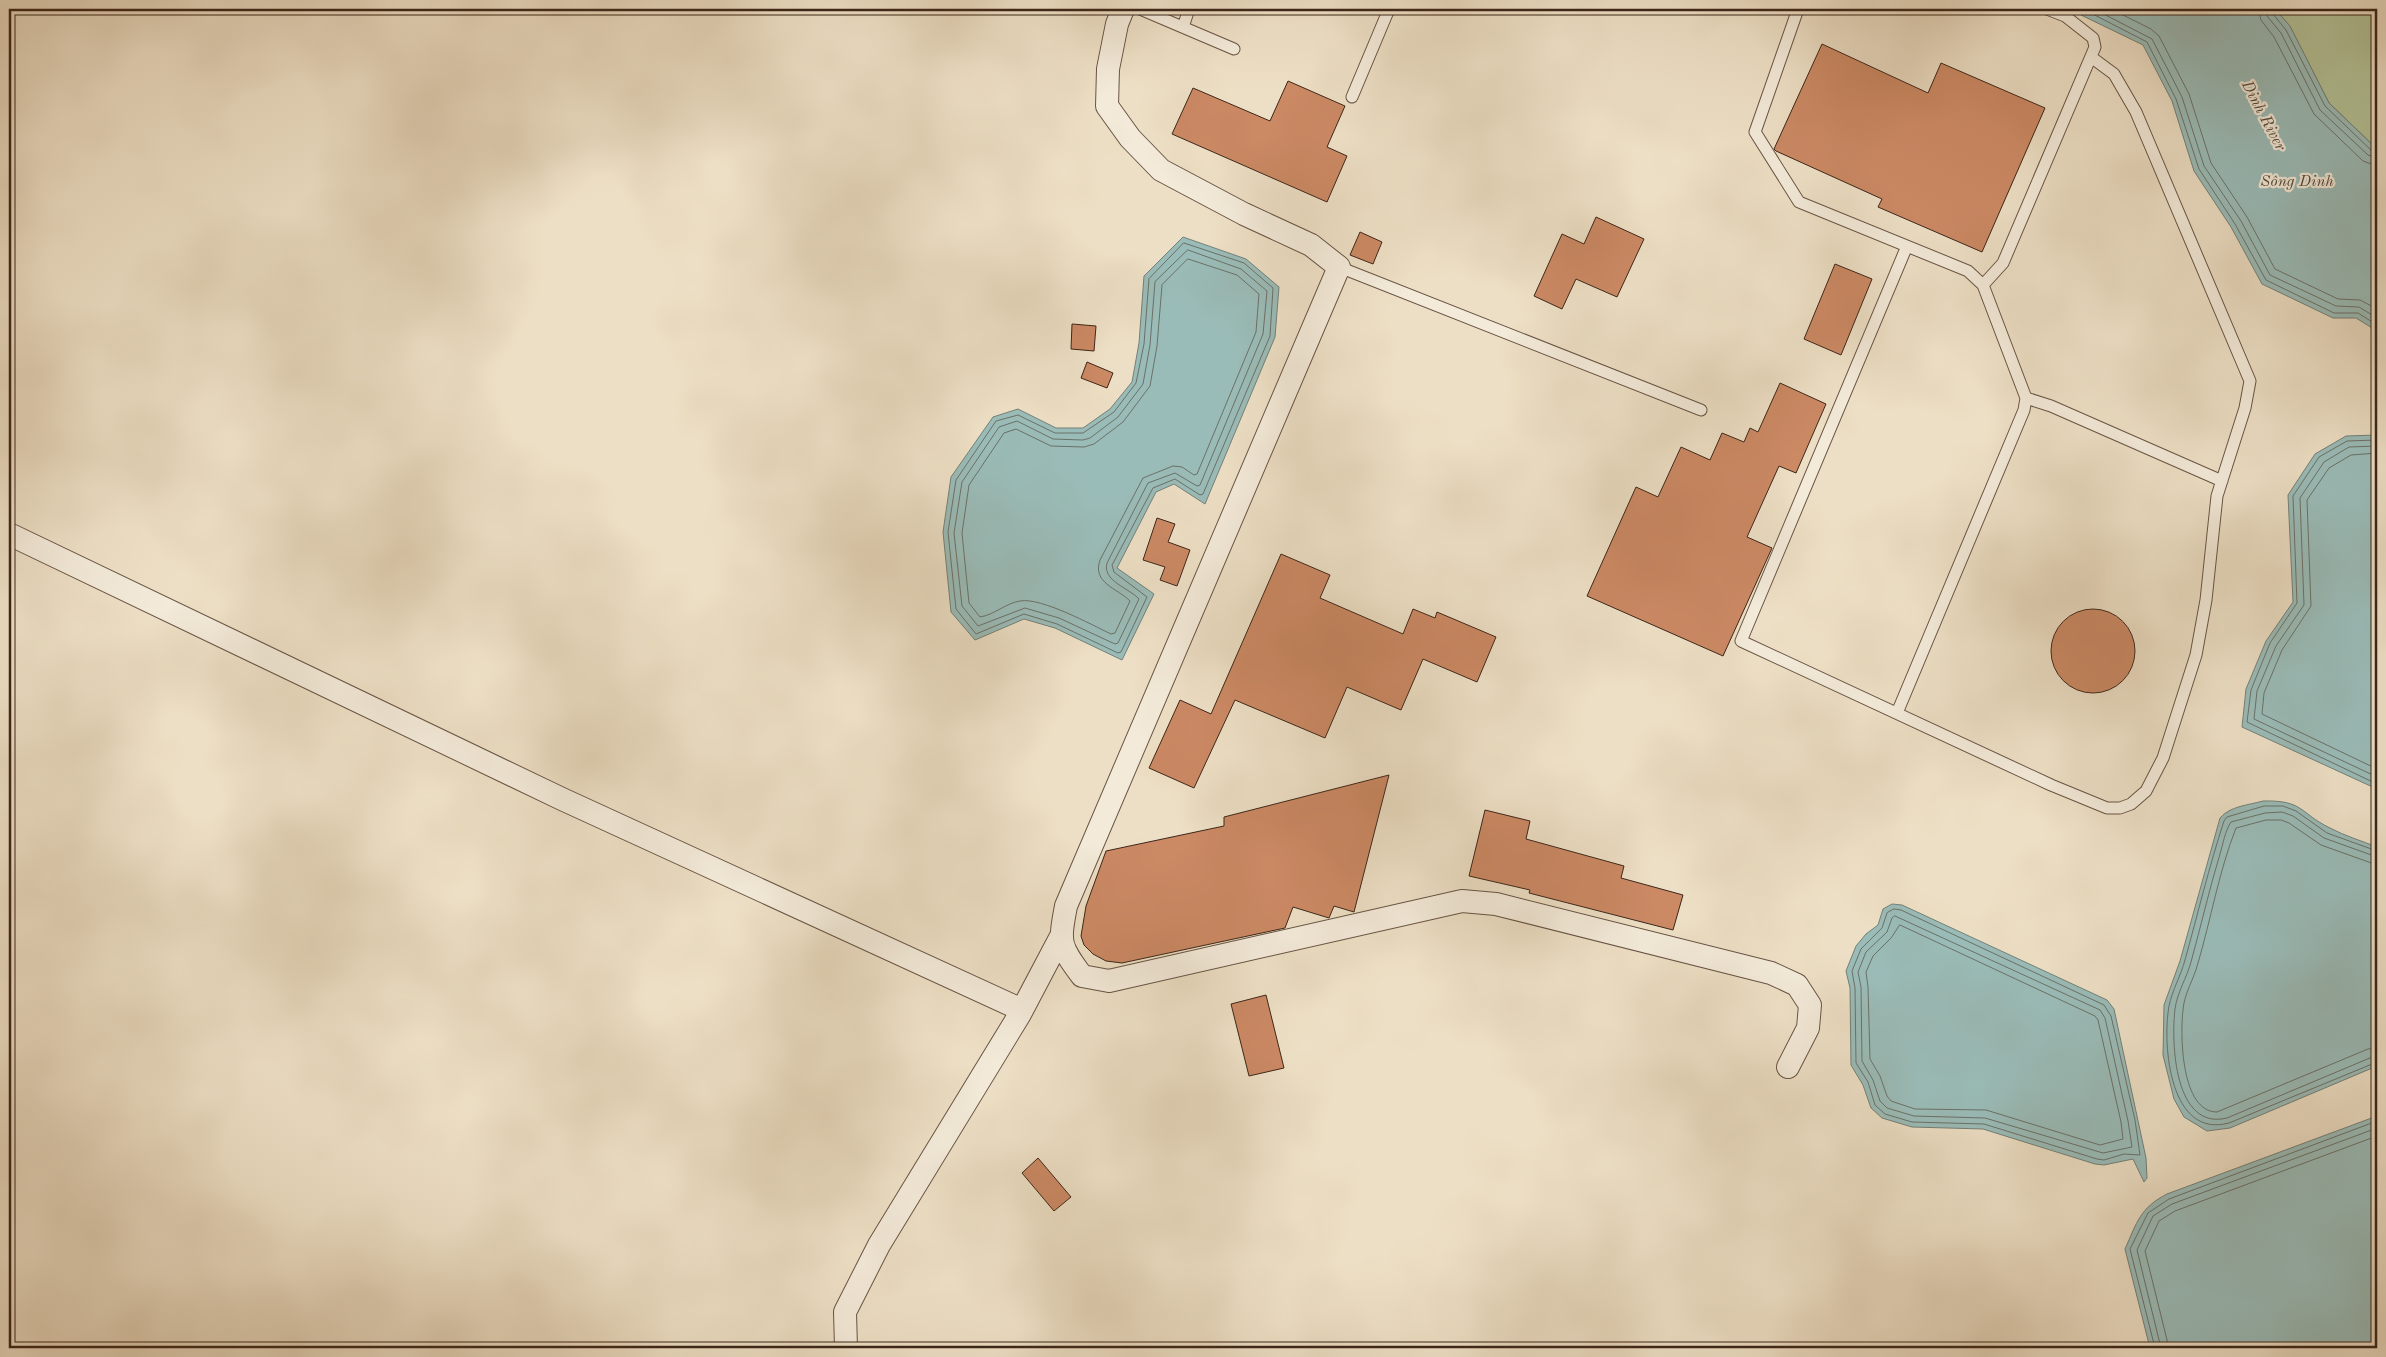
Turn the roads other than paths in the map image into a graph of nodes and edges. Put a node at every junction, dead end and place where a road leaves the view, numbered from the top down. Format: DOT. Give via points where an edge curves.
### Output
graph roads {
  1 [pos="1123,9"];
  2 [pos="1140,9"];
  3 [pos="1189,9"];
  4 [pos="1389,9"];
  5 [pos="1798,9"];
  6 [pos="2048,9"];
  7 [pos="1183,27"];
  8 [pos="1234,48"];
  9 [pos="2091,57"];
  10 [pos="1352,97"];
  11 [pos="1907,246"];
  12 [pos="1339,267"];
  13 [pos="1983,285"];
  14 [pos="2026,398"];
  15 [pos="1701,410"];
  16 [pos="2222,481"];
  17 [pos="9,534"];
  18 [pos="1897,713"];
  19 [pos="1060,938"];
  20 [pos="1022,1010"];
  21 [pos="1788,1067"];
  22 [pos="846,1348"];
  1 -- 12 [label="street" via="1108,69 1107,106 1130,138 1161,170 1311,245"];
  2 -- 7 [label="lane"];
  3 -- 7 [label="lane"];
  4 -- 10 [label="lane"];
  5 -- 11 [label="lane" via="1755,132 1799,202"];
  6 -- 9 [label="lane" via="2065,16 2093,38 2095,47"];
  7 -- 8 [label="lane"];
  9 -- 13 [label="lane" via="2003,263"];
  9 -- 16 [label="lane" via="2114,74 2136,112 2250,381"];
  11 -- 13 [label="lane" via="1968,271"];
  11 -- 18 [label="lane" via="1741,641"];
  12 -- 15 [label="lane"];
  12 -- 19 [label="street" via="1066,906"];
  13 -- 14 [label="lane"];
  14 -- 16 [label="lane"];
  14 -- 18 [label="lane" via="2024,410"];
  16 -- 18 [label="lane" via="2217,496 2206,600 2196,655 2163,758 2146,791 2131,804 2106,808"];
  17 -- 20 [label="street" via="562,799"];
  19 -- 20 [label="street"];
  19 -- 21 [label="street" via="1067,956 1082,976 1109,981 1462,901 1496,904 1771,973 1797,985 1810,1005 1808,1028"];
  20 -- 22 [label="street" via="879,1245 845,1312"];
}
